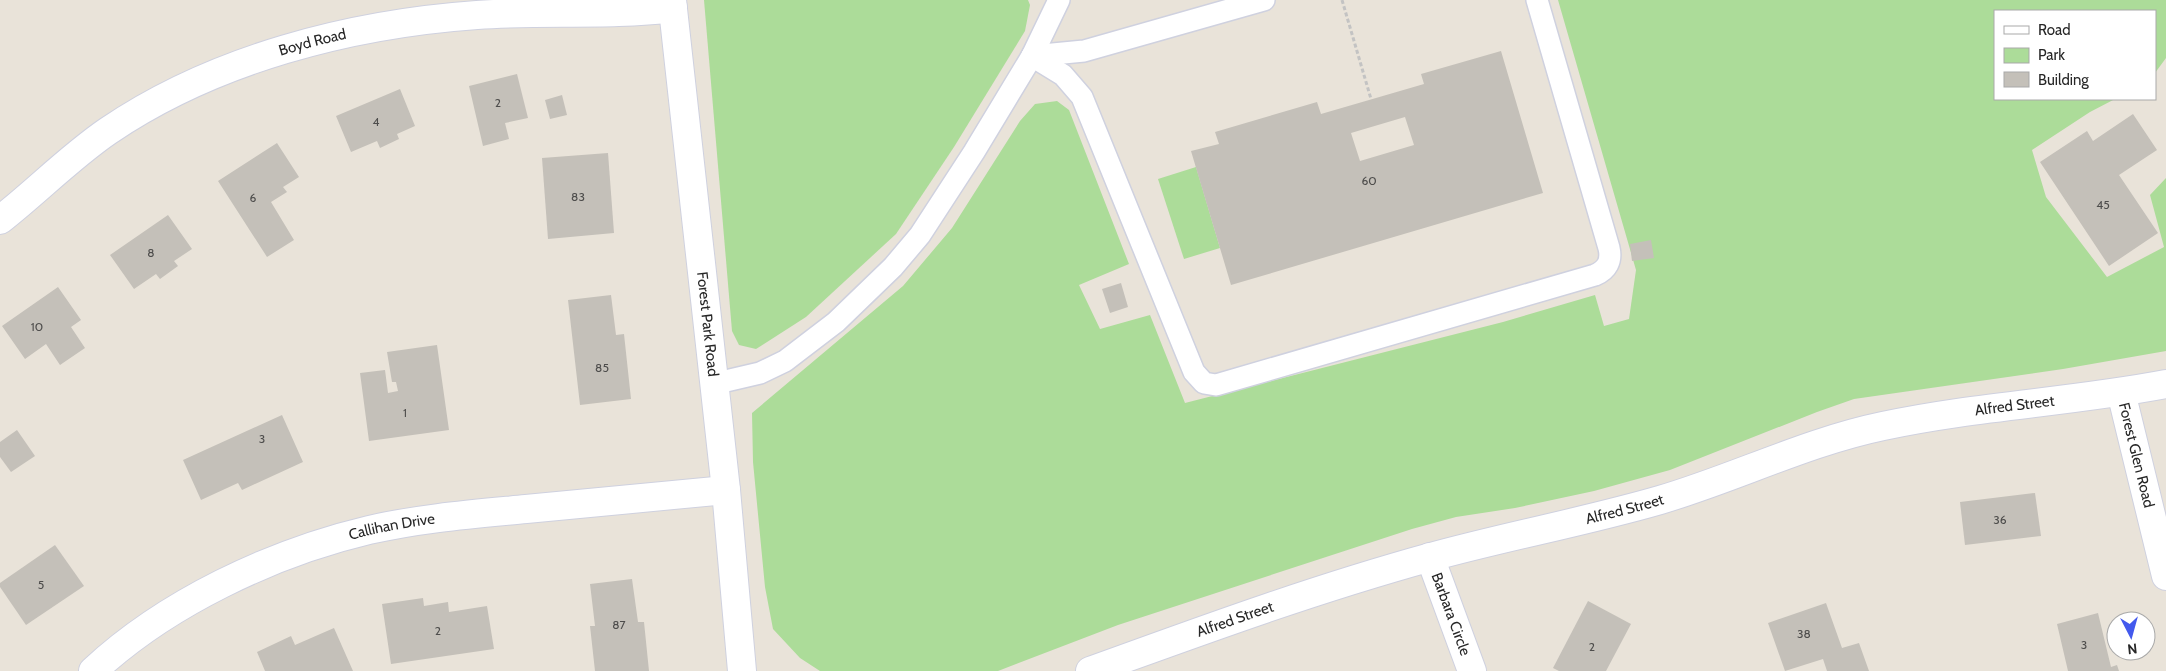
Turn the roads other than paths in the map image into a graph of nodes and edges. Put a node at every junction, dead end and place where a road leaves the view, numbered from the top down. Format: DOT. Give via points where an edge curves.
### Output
graph roads {
  1 [pos="1059,0"];
  2 [pos="1264,0"];
  3 [pos="1537,0"];
  4 [pos="673,4"];
  5 [pos="1032,56"];
  6 [pos="0,220"];
  7 [pos="713,384"];
  8 [pos="2166,384"];
  9 [pos="2121,392"];
  10 [pos="726,490"];
  11 [pos="1430,557"];
  12 [pos="2166,576"];
  13 [pos="742,660"];
  14 [pos="93,671"];
  15 [pos="758,671"];
  16 [pos="1090,671"];
  17 [pos="1472,671"];
  1 -- 5 [label="lane"];
  2 -- 5 [label="lane" via="1084,51"];
  3 -- 5 [label="lane" via="1610,248 1605,268 1595,275 1216,385 1201,381 1194,372 1082,97 1063,75"];
  4 -- 6 [label="street, Boyd Road" via="615,14 519,13 444,18 346,35 274,54 206,79 127,119 62,166"];
  4 -- 7 [label="street, Forest Park Road"];
  5 -- 7 [label="lane" via="920,235 861,300 785,361 760,373"];
  7 -- 10 [label="street, Forest Park Road"];
  8 -- 9 [label="street, Alfred Street"];
  9 -- 11 [label="street, Alfred Street" via="1922,419 1861,431 1662,500"];
  9 -- 12 [label="street, Forest Glen Road"];
  10 -- 13 [label="street, Forest Park Road"];
  10 -- 14 [label="street, Callihan Drive" via="430,519 340,538 283,558 201,595 149,627"];
  11 -- 16 [label="street, Alfred Street" via="1250,613"];
  11 -- 17 [label="street, Barbara Circle"];
  13 -- 15 [label="street, Forest Park Road"];
}
